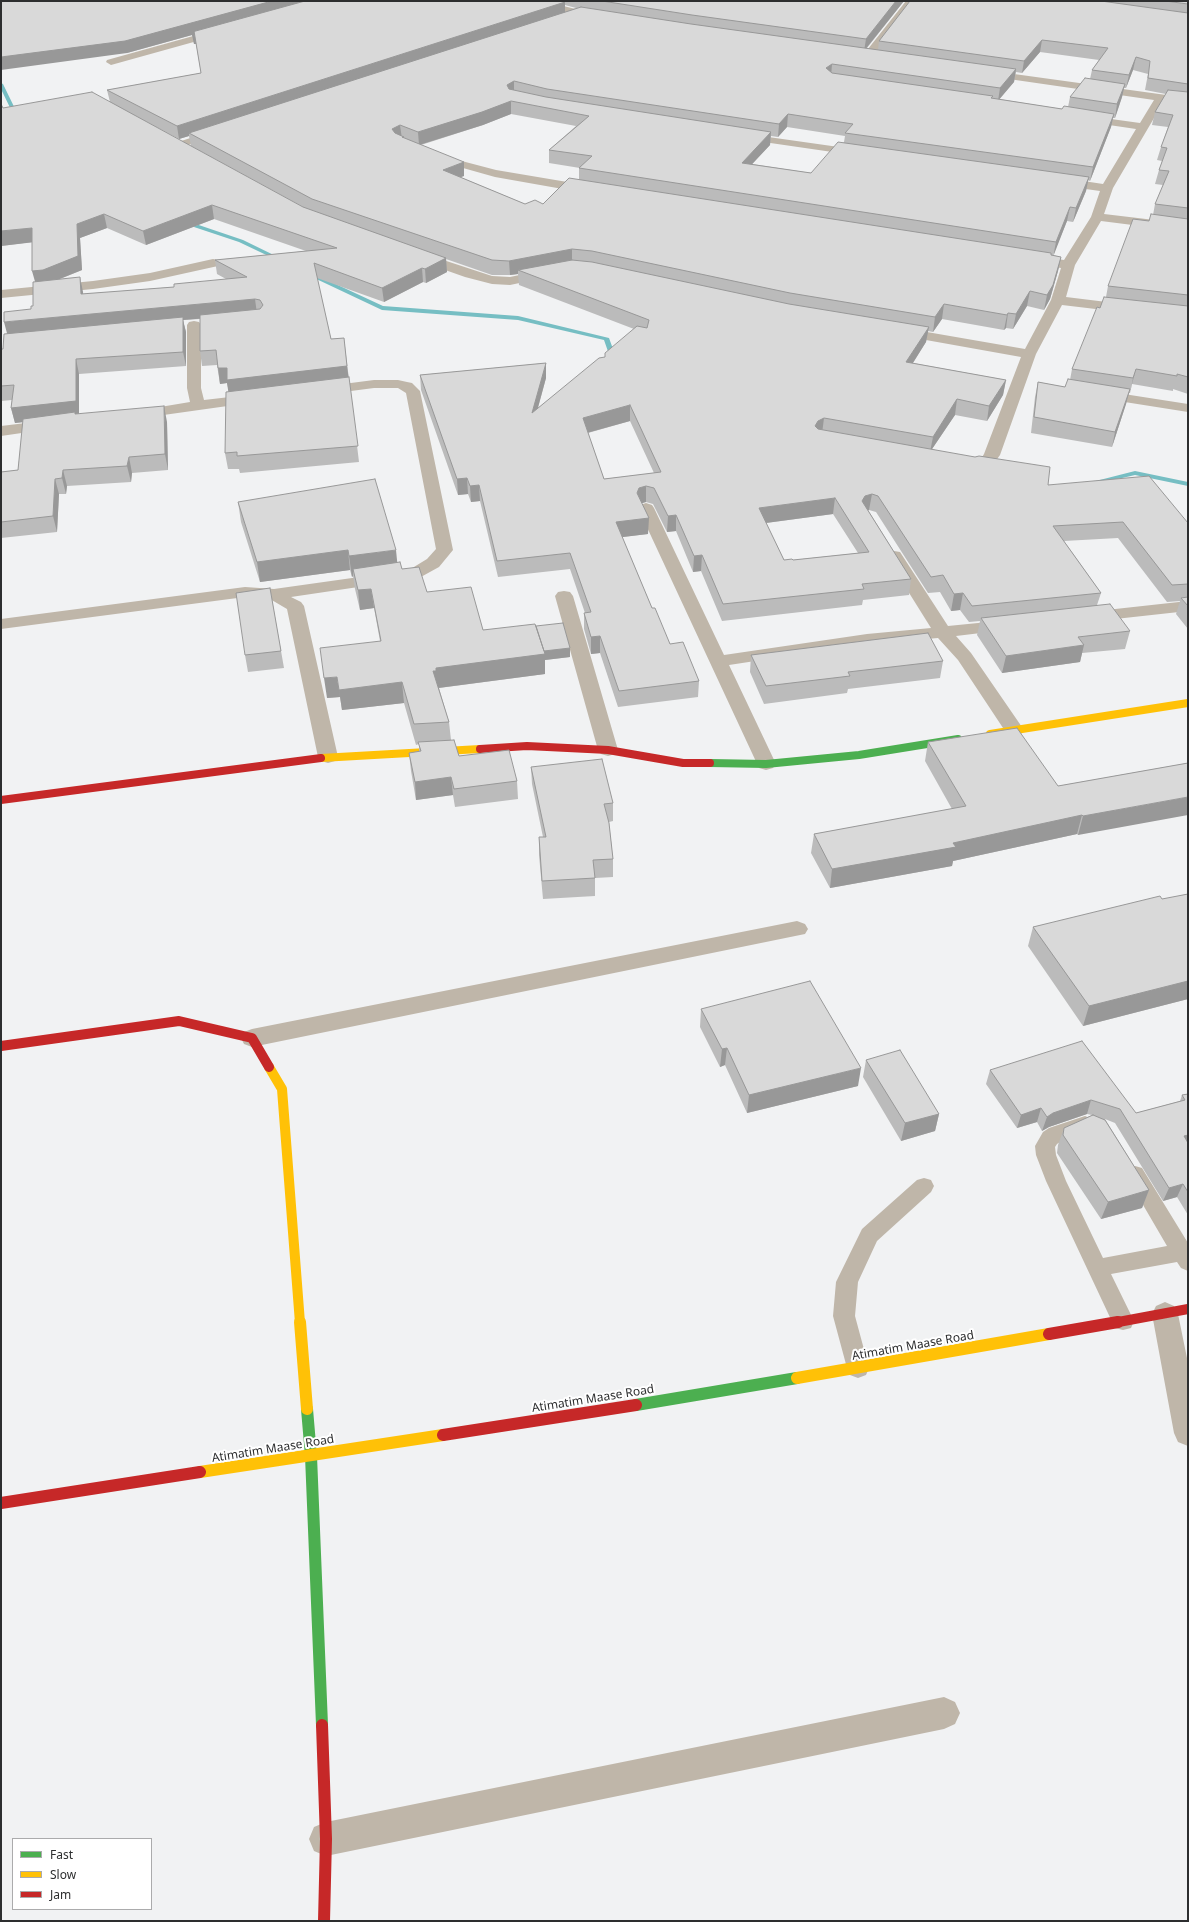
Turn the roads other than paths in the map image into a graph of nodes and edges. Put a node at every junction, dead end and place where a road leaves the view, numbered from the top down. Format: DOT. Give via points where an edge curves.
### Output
graph roads {
  1 [pos="532,1"];
  2 [pos="911,1"];
  3 [pos="580,14"];
  4 [pos="565,19"];
  5 [pos="609,19"];
  6 [pos="234,28"];
  7 [pos="884,59"];
  8 [pos="111,62"];
  9 [pos="971,71"];
  10 [pos="1160,97"];
  11 [pos="1188,101"];
  12 [pos="1073,117"];
  13 [pos="1144,127"];
  14 [pos="228,129"];
  15 [pos="730,135"];
  16 [pos="422,152"];
  17 [pos="190,153"];
  18 [pos="872,155"];
  19 [pos="1044,179"];
  20 [pos="1107,188"];
  21 [pos="599,191"];
  22 [pos="1097,217"];
  23 [pos="1188,228"];
  24 [pos="404,251"];
  25 [pos="1021,258"];
  26 [pos="213,263"];
  27 [pos="1068,265"];
  28 [pos="560,271"];
  29 [pos="1,294"];
  30 [pos="1058,300"];
  31 [pos="1188,316"];
  32 [pos="210,324"];
  33 [pos="194,325"];
  34 [pos="178,326"];
  35 [pos="889,330"];
  36 [pos="1028,354"];
  37 [pos="1020,382"];
  38 [pos="1035,385"];
  39 [pos="1081,392"];
  40 [pos="303,393"];
  41 [pos="273,396"];
  42 [pos="198,405"];
  43 [pos="1188,408"];
  44 [pos="123,416"];
  45 [pos="62,423"];
  46 [pos="1,430"];
  47 [pos="949,462"];
  48 [pos="646,508"];
  49 [pos="885,542"];
  50 [pos="274,594"];
  51 [pos="564,596"];
  52 [pos="1188,606"];
  53 [pos="1070,619"];
  54 [pos="1,624"];
  55 [pos="1022,624"];
  56 [pos="943,632"];
  57 [pos="717,661"];
  58 [pos="1188,704"];
  59 [pos="1014,730"];
  60 [pos="983,735"];
  61 [pos="968,738"];
  62 [pos="608,750"];
  63 [pos="328,757"];
  64 [pos="766,764"];
  65 [pos="1,800"];
  66 [pos="797,929"];
  67 [pos="252,1038"];
  68 [pos="1,1046"];
  69 [pos="1101,1127"];
  70 [pos="1126,1160"];
  71 [pos="924,1186"];
  72 [pos="1185,1257"];
  73 [pos="1098,1268"];
  74 [pos="1177,1312"];
  75 [pos="1123,1321"];
  76 [pos="858,1368"];
  77 [pos="1188,1433"];
  78 [pos="311,1456"];
  79 [pos="1,1503"];
  80 [pos="944,1713"];
  81 [pos="326,1839"];
  82 [pos="324,1921"];
  1 -- 3 [label="street"];
  2 -- 7 [label="street" via="864,56"];
  3 -- 4 [label="street"];
  3 -- 5 [label="street"];
  6 -- 8 [label="street"];
  9 -- 10 [label="street"];
  10 -- 11 [label="street"];
  10 -- 13 [label="street"];
  12 -- 13 [label="street"];
  13 -- 20 [label="street"];
  14 -- 17 [label="street" via="172,144"];
  15 -- 18 [label="street"];
  16 -- 21 [label="street" via="495,173"];
  19 -- 20 [label="street"];
  20 -- 22 [label="street"];
  22 -- 23 [label="street"];
  22 -- 27 [label="street"];
  24 -- 28 [label="street" via="492,280 510,281"];
  25 -- 27 [label="street"];
  26 -- 29 [label="street" via="143,278"];
  27 -- 30 [label="street"];
  30 -- 31 [label="street"];
  30 -- 36 [label="street"];
  32 -- 33 [label="street"];
  33 -- 34 [label="street"];
  33 -- 42 [label="street" via="194,388"];
  35 -- 36 [label="street"];
  36 -- 37 [label="street"];
  37 -- 38 [label="street"];
  37 -- 47 [label="street" via="992,455 986,463 972,466"];
  39 -- 43 [label="street"];
  40 -- 50 [label="street" via="374,384 398,384 413,391 444,550 433,563 413,574"];
  41 -- 42 [label="street"];
  42 -- 44 [label="street"];
  45 -- 46 [label="street"];
  48 -- 57 [label="street"];
  49 -- 56 [label="street"];
  50 -- 54 [label="street" via="245,592"];
  50 -- 63 [label="street" via="295,606"];
  51 -- 62 [label="street"];
  52 -- 53 [label="street"];
  55 -- 56 [label="street"];
  56 -- 57 [label="street" via="867,639"];
  56 -- 59 [label="street" via="965,657"];
  57 -- 64 [label="street"];
  58 -- 59 [label="street"];
  59 -- 60 [label="street"];
  61 -- 64 [label="street" via="859,755"];
  62 -- 63 [label="street" via="527,746"];
  62 -- 64 [label="street" via="683,763"];
  63 -- 65 [label="street"];
  66 -- 67 [label="street"];
  67 -- 68 [label="street" via="180,1021"];
  67 -- 78 [label="street" via="282,1089"];
  69 -- 73 [label="lane" via="1086,1123 1050,1138 1045,1146 1056,1181"];
  70 -- 72 [label="lane"];
  71 -- 76 [label="lane" via="869,1236 846,1282 844,1316"];
  72 -- 73 [label="lane"];
  73 -- 75 [label="lane"];
  74 -- 75 [label="street, Atimatim Maase Road"];
  74 -- 77 [label="street"];
  75 -- 76 [label="street, Atimatim Maase Road"];
  76 -- 78 [label="street, Atimatim Maase Road"];
  78 -- 79 [label="street, Atimatim Maase Road"];
  78 -- 81 [label="street"];
  80 -- 81 [label="street"];
  81 -- 82 [label="street"];
}
